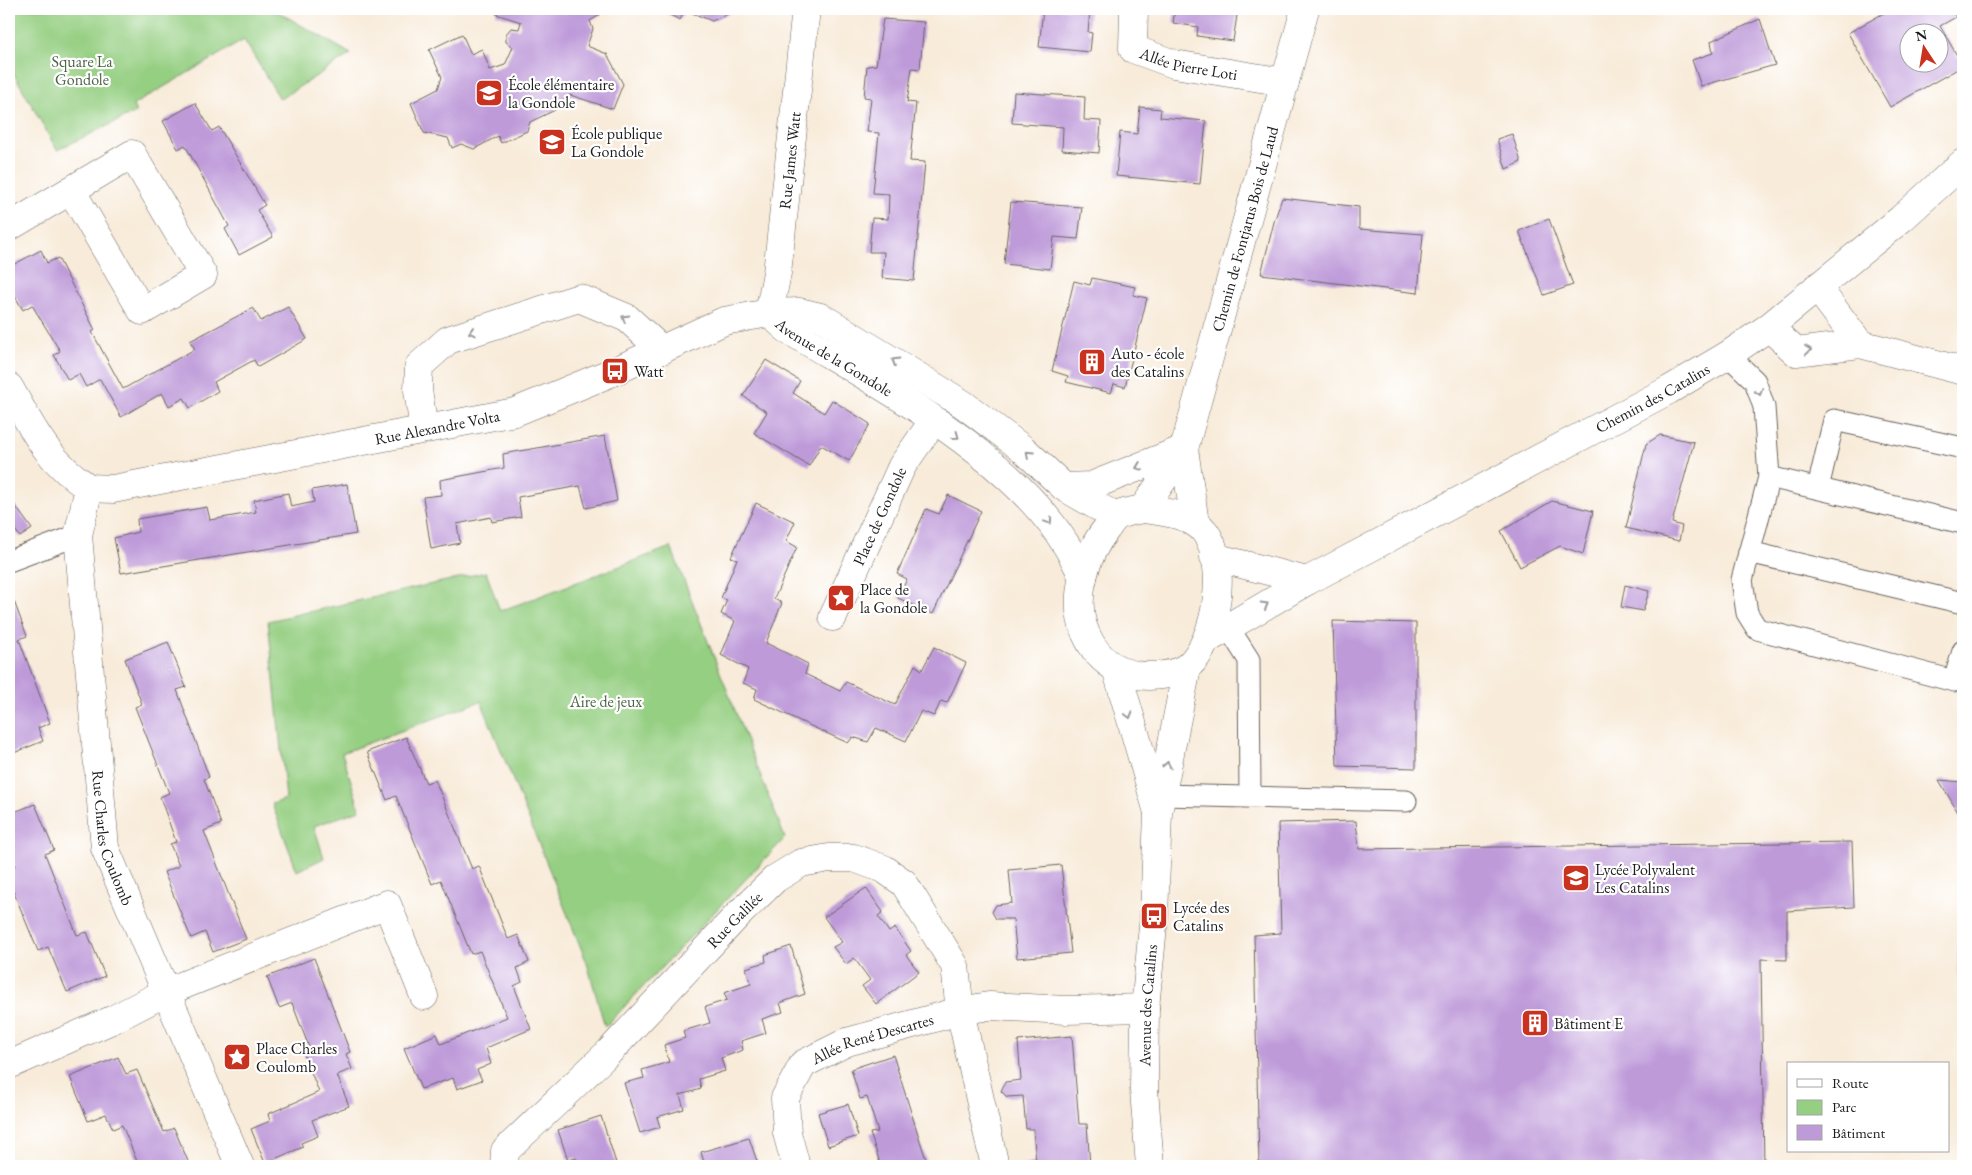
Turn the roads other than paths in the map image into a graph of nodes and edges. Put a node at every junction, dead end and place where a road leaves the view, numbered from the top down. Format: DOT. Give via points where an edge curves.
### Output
graph roads {
  1 [pos="806,9"];
  2 [pos="1134,9"];
  3 [pos="1305,9"];
  4 [pos="1285,82"];
  5 [pos="1963,163"];
  6 [pos="71,190"];
  7 [pos="9,227"];
  8 [pos="1816,286"];
  9 [pos="769,313"];
  10 [pos="1769,327"];
  11 [pos="1860,344"];
  12 [pos="662,350"];
  13 [pos="1728,355"];
  14 [pos="1963,371"];
  15 [pos="9,387"];
  16 [pos="934,420"];
  17 [pos="424,430"];
  18 [pos="1963,448"];
  19 [pos="1184,449"];
  20 [pos="1769,477"];
  21 [pos="1064,487"];
  22 [pos="89,488"];
  23 [pos="1818,488"];
  24 [pos="1143,509"];
  25 [pos="1116,517"];
  26 [pos="1195,523"];
  27 [pos="1963,523"];
  28 [pos="78,535"];
  29 [pos="1749,552"];
  30 [pos="1214,557"];
  31 [pos="9,561"];
  32 [pos="1082,578"];
  33 [pos="1307,581"];
  34 [pos="1963,603"];
  35 [pos="833,617"];
  36 [pos="1218,633"];
  37 [pos="1963,652"];
  38 [pos="1116,668"];
  39 [pos="1186,668"];
  40 [pos="1250,797"];
  41 [pos="1406,801"];
  42 [pos="1160,804"];
  43 [pos="166,992"];
  44 [pos="424,996"];
  45 [pos="1145,1008"];
  46 [pos="960,1011"];
  47 [pos="9,1064"];
  48 [pos="240,1166"];
  49 [pos="504,1166"];
  50 [pos="796,1166"];
  51 [pos="996,1166"];
  52 [pos="1150,1166"];
  1 -- 9 [label="street, Rue James Watt" via="777,273"];
  2 -- 4 [label="street, Allée Pierre Loti" via="1133,49 1174,64"];
  3 -- 4 [label="street, Chemin de Fontjarus Bois de Laud"];
  4 -- 19 [label="street, Chemin de Fontjarus Bois de Laud"];
  5 -- 8 [label="street, Chemin des Catalins" via="1902,219"];
  6 -- 6 [label="street" via="132,154 203,275 142,311"];
  6 -- 7 [label="street"];
  8 -- 10 [label="street, Chemin des Catalins"];
  8 -- 11 [label="street"];
  9 -- 12 [label="street, Rue Alexandre Volta" via="724,321"];
  9 -- 16 [label="street, Avenue de la Gondole" via="786,330"];
  21 -- 9 [label="street, Avenue de la Gondole, one-way" via="1024,449 963,404 821,317 800,312"];
  10 -- 11 [label="street, one-way" via="1796,352"];
  10 -- 13 [label="street, Chemin des Catalins"];
  11 -- 14 [label="street"];
  12 -- 17 [label="street, Rue Alexandre Volta" via="516,412"];
  12 -- 17 [label="street, one-way" via="627,318 579,298 448,340 419,366 418,390"];
  13 -- 20 [label="lane, one-way" via="1755,381 1764,407"];
  13 -- 33 [label="street, Chemin des Catalins" via="1669,390"];
  15 -- 22 [label="street" via="47,452 72,477"];
  16 -- 32 [label="street, Avenue de la Gondole, one-way" via="981,454 1044,513 1075,559"];
  16 -- 35 [label="street, Place de Gondole" via="902,466"];
  17 -- 22 [label="street, Rue Alexandre Volta" via="113,489"];
  18 -- 23 [label="lane" via="1834,420"];
  19 -- 21 [label="street, one-way" via="1091,486"];
  19 -- 24 [label="street"];
  19 -- 26 [label="street"];
  20 -- 23 [label="lane"];
  20 -- 29 [label="lane"];
  21 -- 25 [label="street, Avenue de la Gondole"];
  22 -- 28 [label="street, Rue Charles Coulomb"];
  23 -- 27 [label="lane"];
  24 -- 25 [label="street"];
  24 -- 26 [label="street" via="1169,512"];
  25 -- 32 [label="street" via="1100,537"];
  26 -- 30 [label="street" via="1205,532"];
  28 -- 31 [label="lane"];
  28 -- 43 [label="street, Rue Charles Coulomb" via="105,848"];
  29 -- 34 [label="lane"];
  29 -- 37 [label="lane" via="1742,580 1747,613 1757,629 1954,680"];
  30 -- 33 [label="street"];
  30 -- 36 [label="street"];
  32 -- 38 [label="street" via="1081,608 1085,633 1098,656"];
  36 -- 33 [label="street, one-way"];
  36 -- 39 [label="street"];
  36 -- 40 [label="lane" via="1248,660"];
  38 -- 39 [label="street" via="1148,677"];
  38 -- 42 [label="street, Avenue des Catalins, one-way"];
  42 -- 39 [label="street, Avenue des Catalins, one-way"];
  40 -- 41 [label="lane"];
  40 -- 42 [label="lane"];
  42 -- 45 [label="street, Avenue des Catalins"];
  43 -- 44 [label="street" via="387,904"];
  43 -- 47 [label="street" via="114,1019"];
  43 -- 48 [label="street, Rue Charles Coulomb"];
  45 -- 46 [label="street" via="1066,1010 989,1006"];
  45 -- 52 [label="street, Avenue des Catalins" via="1144,1090"];
  46 -- 49 [label="street, Rue Galilée" via="955,966 904,882 884,868 854,858 801,863 775,879 743,910 610,1051 505,1151"];
  46 -- 50 [label="street, Allée René Descartes" via="847,1042 803,1064 784,1098 786,1133"];
  46 -- 51 [label="street, Rue Galilée"];
}
